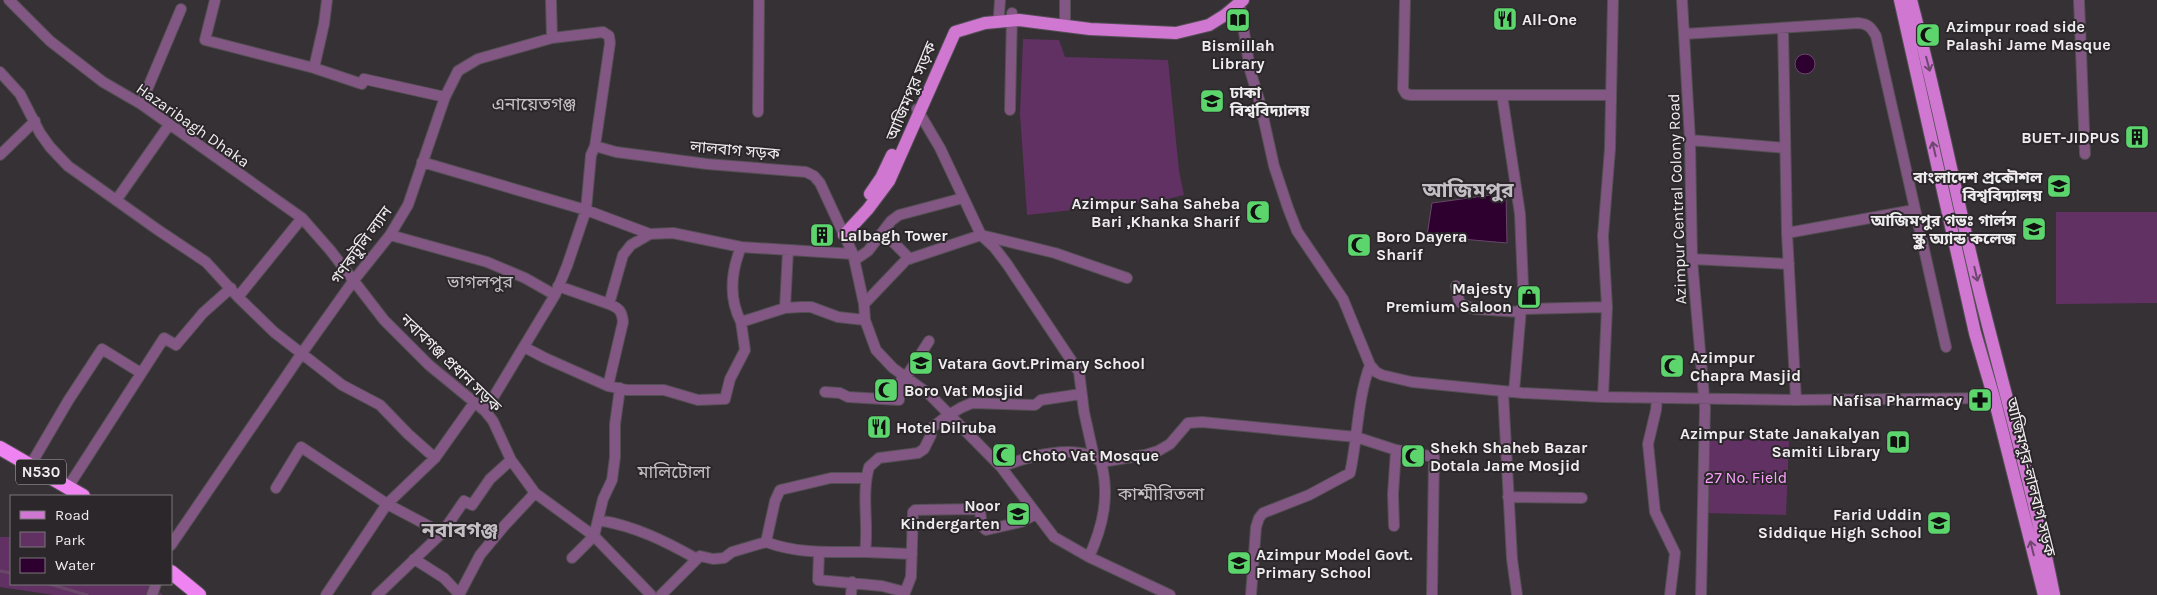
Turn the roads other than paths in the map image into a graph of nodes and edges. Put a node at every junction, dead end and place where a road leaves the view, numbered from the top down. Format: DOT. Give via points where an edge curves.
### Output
graph roads {
  1 [pos="215,0"];
  2 [pos="328,0"];
  3 [pos="552,0"];
  4 [pos="759,0"];
  5 [pos="1000,0"];
  6 [pos="1065,0"];
  7 [pos="1405,0"];
  8 [pos="1613,0"];
  9 [pos="1682,0"];
  10 [pos="1900,0"];
  11 [pos="1911,0"];
  12 [pos="2079,0"];
  13 [pos="13,1"];
  14 [pos="1239,1"];
  15 [pos="181,9"];
  16 [pos="999,15"];
  17 [pos="1012,17"];
  18 [pos="1064,19"];
  19 [pos="1783,28"];
  20 [pos="1684,34"];
  21 [pos="552,38"];
  22 [pos="314,68"];
  23 [pos="0,72"];
  24 [pos="1502,95"];
  25 [pos="1611,95"];
  26 [pos="445,97"];
  27 [pos="141,104"];
  28 [pos="1010,110"];
  29 [pos="918,111"];
  30 [pos="758,112"];
  31 [pos="35,121"];
  32 [pos="170,125"];
  33 [pos="1690,140"];
  34 [pos="595,146"];
  35 [pos="1785,148"];
  36 [pos="2085,154"];
  37 [pos="0,155"];
  38 [pos="422,162"];
  39 [pos="962,198"];
  40 [pos="117,199"];
  41 [pos="586,210"];
  42 [pos="1914,210"];
  43 [pos="302,218"];
  44 [pos="842,231"];
  45 [pos="884,233"];
  46 [pos="1787,233"];
  47 [pos="650,234"];
  48 [pos="390,235"];
  49 [pos="981,235"];
  50 [pos="742,247"];
  51 [pos="788,250"];
  52 [pos="854,257"];
  53 [pos="910,259"];
  54 [pos="1692,259"];
  55 [pos="1789,264"];
  56 [pos="1127,278"];
  57 [pos="354,280"];
  58 [pos="1456,286"];
  59 [pos="556,291"];
  60 [pos="234,293"];
  61 [pos="609,304"];
  62 [pos="864,304"];
  63 [pos="1607,307"];
  64 [pos="786,308"];
  65 [pos="1522,310"];
  66 [pos="865,320"];
  67 [pos="741,322"];
  68 [pos="929,341"];
  69 [pos="524,346"];
  70 [pos="1946,347"];
  71 [pos="302,353"];
  72 [pos="1370,365"];
  73 [pos="141,373"];
  74 [pos="906,378"];
  75 [pos="608,386"];
  76 [pos="620,388"];
  77 [pos="1503,391"];
  78 [pos="825,392"];
  79 [pos="1519,392"];
  80 [pos="1081,394"];
  81 [pos="1604,397"];
  82 [pos="1704,397"];
  83 [pos="1657,398"];
  84 [pos="1994,398"];
  85 [pos="1796,400"];
  86 [pos="474,403"];
  87 [pos="485,411"];
  88 [pos="948,414"];
  89 [pos="1504,414"];
  90 [pos="1356,437"];
  91 [pos="0,448"];
  92 [pos="1396,450"];
  93 [pos="435,458"];
  94 [pos="1098,459"];
  95 [pos="511,460"];
  96 [pos="30,466"];
  97 [pos="1001,468"];
  98 [pos="866,478"];
  99 [pos="68,487"];
  100 [pos="276,488"];
  101 [pos="535,493"];
  102 [pos="81,495"];
  103 [pos="1508,497"];
  104 [pos="1582,498"];
  105 [pos="387,504"];
  106 [pos="1036,514"];
  107 [pos="598,520"];
  108 [pos="1394,526"];
  109 [pos="442,533"];
  110 [pos="594,536"];
  111 [pos="766,542"];
  112 [pos="172,544"];
  113 [pos="865,552"];
  114 [pos="820,553"];
  115 [pos="912,554"];
  116 [pos="1089,557"];
  117 [pos="572,558"];
  118 [pos="414,559"];
  119 [pos="697,559"];
  120 [pos="172,573"];
  121 [pos="852,582"];
  122 [pos="904,594"];
  123 [pos="199,595"];
  124 [pos="326,595"];
  125 [pos="377,595"];
  126 [pos="460,595"];
  127 [pos="651,595"];
  128 [pos="660,595"];
  129 [pos="851,595"];
  130 [pos="1170,595"];
  131 [pos="1251,595"];
  132 [pos="1432,595"];
  133 [pos="1517,595"];
  134 [pos="1670,595"];
  135 [pos="1700,595"];
  136 [pos="2044,595"];
  137 [pos="2054,595"];
  1 -- 22 [label="street" via="205,40"];
  2 -- 22 [label="street"];
  3 -- 21 [label="street"];
  4 -- 30 [label="street"];
  5 -- 16 [label="street"];
  6 -- 18 [label="street"];
  7 -- 24 [label="street" via="1403,89 1406,94"];
  8 -- 25 [label="street"];
  9 -- 20 [label="street, Azimpur Central Colony Road"];
  84 -- 10 [label="main road, আজিমপুর-লালবাগ সড়ক, one-way" via="1975,333"];
  11 -- 137 [label="main road, one-way"];
  12 -- 36 [label="street"];
  13 -- 27 [label="street, Hazaribagh Dhaka" via="58,46 103,82"];
  14 -- 17 [label="main road, আজিমপুর সড়ক" via="1209,25 1176,33 1090,29"];
  14 -- 18 [label="main road, আজিমপুর সড়ক" via="1207,20 1175,27 1112,25"];
  14 -- 72 [label="street" via="1250,70 1288,208 1297,231 1343,299"];
  15 -- 27 [label="street"];
  16 -- 17 [label="main road, আজিমপুর সড়ক"];
  16 -- 29 [label="main road, আজিমপুর সড়ক" via="975,18 946,32"];
  17 -- 18 [label="main road, আজিমপুর সড়ক"];
  17 -- 28 [label="street"];
  17 -- 29 [label="main road, আজিমপুর সড়ক" via="955,32"];
  19 -- 20 [label="street"];
  19 -- 35 [label="street"];
  19 -- 42 [label="street" via="1858,23 1872,28"];
  20 -- 33 [label="street, Azimpur Central Colony Road"];
  21 -- 26 [label="street, গণকটুলি ল্যান" via="478,59 458,71"];
  21 -- 34 [label="street, গণকটুলি ল্যান" via="603,32 609,36"];
  22 -- 26 [label="street" via="362,84 364,79"];
  23 -- 31 [label="street" via="20,94"];
  24 -- 25 [label="street"];
  24 -- 65 [label="street" via="1520,214"];
  25 -- 63 [label="street" via="1603,236"];
  26 -- 38 [label="street, গণকটুলি ল্যান"];
  27 -- 32 [label="street, Hazaribagh Dhaka"];
  29 -- 39 [label="street" via="940,148"];
  29 -- 44 [label="main road, আজিমপুর সড়ক" via="881,178"];
  31 -- 37 [label="street"];
  31 -- 40 [label="street" via="50,148 68,166"];
  32 -- 40 [label="street"];
  32 -- 43 [label="street, Hazaribagh Dhaka"];
  33 -- 35 [label="street"];
  33 -- 54 [label="street, Azimpur Central Colony Road"];
  34 -- 41 [label="street"];
  34 -- 44 [label="street, লালবাগ সড়ক" via="616,152 707,164 806,172 820,183"];
  35 -- 46 [label="street"];
  38 -- 41 [label="street"];
  38 -- 48 [label="street, গণকটুলি ল্যান" via="408,205"];
  39 -- 45 [label="street" via="899,215"];
  39 -- 49 [label="street"];
  40 -- 60 [label="street" via="206,262"];
  41 -- 47 [label="street"];
  41 -- 59 [label="street"];
  42 -- 46 [label="street"];
  42 -- 70 [label="street"];
  43 -- 57 [label="street, Hazaribagh Dhaka"];
  43 -- 60 [label="street"];
  44 -- 52 [label="street, লালবাগ সড়ক"];
  45 -- 52 [label="street" via="868,251"];
  45 -- 53 [label="street"];
  46 -- 55 [label="street"];
  47 -- 50 [label="street" via="673,233"];
  47 -- 61 [label="street" via="631,245 623,255"];
  48 -- 57 [label="street, গণকটুলি ল্যান"];
  48 -- 59 [label="street" via="486,262"];
  49 -- 53 [label="street"];
  49 -- 56 [label="street" via="1055,253"];
  49 -- 80 [label="street" via="1007,264 1079,372"];
  50 -- 51 [label="street"];
  50 -- 67 [label="street" via="732,281 736,312"];
  51 -- 52 [label="street"];
  51 -- 64 [label="street"];
  52 -- 62 [label="street, লালবাগ সড়ক"];
  53 -- 62 [label="street"];
  54 -- 55 [label="street"];
  54 -- 82 [label="street, Azimpur Central Colony Road"];
  55 -- 85 [label="street"];
  57 -- 71 [label="street, গণকটুলি ল্যান"];
  57 -- 86 [label="street, নবাবগঞ্জ প্রধান সড়ক" via="384,320 429,365"];
  58 -- 65 [label="street" via="1459,301 1466,307"];
  59 -- 61 [label="street"];
  59 -- 69 [label="street"];
  60 -- 71 [label="street" via="274,332"];
  60 -- 73 [label="street" via="192,325 176,345 164,338"];
  61 -- 75 [label="street" via="622,313 623,322"];
  62 -- 66 [label="street, লালবাগ সড়ক"];
  63 -- 65 [label="street"];
  63 -- 81 [label="street"];
  64 -- 66 [label="street" via="811,307 838,317"];
  64 -- 67 [label="street"];
  65 -- 79 [label="street"];
  66 -- 74 [label="street, লালবাগ সড়ক" via="876,350"];
  67 -- 76 [label="street" via="745,350 730,379 725,399 698,400 664,390"];
  68 -- 74 [label="street"];
  69 -- 75 [label="street"];
  69 -- 87 [label="street"];
  71 -- 93 [label="street" via="342,386 380,405"];
  71 -- 112 [label="street, গণকটুলি ল্যান"];
  72 -- 77 [label="street" via="1382,375 1412,382"];
  72 -- 90 [label="street" via="1362,390"];
  73 -- 96 [label="street" via="102,349"];
  73 -- 99 [label="street"];
  74 -- 78 [label="street" via="901,380 899,400"];
  74 -- 88 [label="street, লালবাগ সড়ক" via="929,394"];
  75 -- 76 [label="street"];
  76 -- 107 [label="street" via="612,480"];
  77 -- 79 [label="street"];
  77 -- 89 [label="street"];
  79 -- 81 [label="street"];
  79 -- 89 [label="street" via="1508,402"];
  80 -- 88 [label="street" via="1041,400 1035,405 972,403"];
  80 -- 94 [label="street"];
  81 -- 83 [label="street"];
  82 -- 83 [label="street"];
  82 -- 85 [label="street"];
  82 -- 135 [label="street, Azimpur Central Colony Road"];
  83 -- 134 [label="street" via="1648,444 1654,512 1675,553"];
  84 -- 85 [label="street"];
  136 -- 84 [label="main road, আজিমপুর-লালবাগ সড়ক, one-way"];
  86 -- 87 [label="street, নবাবগঞ্জ প্রধান সড়ক"];
  86 -- 93 [label="street"];
  87 -- 95 [label="street, নবাবগঞ্জ প্রধান সড়ক"];
  88 -- 97 [label="street, লালবাগ সড়ক"];
  88 -- 98 [label="street" via="929,430 931,435 918,453 879,458 868,467"];
  89 -- 103 [label="street"];
  90 -- 92 [label="street"];
  90 -- 94 [label="street" via="1188,423 1170,444 1158,451"];
  90 -- 131 [label="street" via="1350,473 1258,518"];
  91 -- 96 [label="highway, N530"];
  92 -- 108 [label="street"];
  92 -- 132 [label="street" via="1434,457"];
  93 -- 105 [label="street"];
  94 -- 97 [label="street" via="1054,453 1034,456"];
  94 -- 116 [label="street" via="1104,475 1106,497 1102,522"];
  95 -- 101 [label="street, নবাবগঞ্জ প্রধান সড়ক"];
  95 -- 109 [label="street" via="490,480 472,505 464,500"];
  96 -- 99 [label="highway, N530"];
  97 -- 106 [label="street, লালবাগ সড়ক"];
  98 -- 111 [label="street" via="831,478 780,490"];
  98 -- 113 [label="street"];
  99 -- 102 [label="highway, N530"];
  100 -- 105 [label="street" via="301,447"];
  101 -- 110 [label="street, নবাবগঞ্জ প্রধান সড়ক"];
  101 -- 126 [label="street" via="480,555"];
  103 -- 104 [label="street"];
  103 -- 133 [label="street"];
  105 -- 109 [label="street"];
  105 -- 124 [label="street"];
  106 -- 115 [label="street" via="1020,522 986,530 982,526 980,511 976,509 915,510"];
  106 -- 116 [label="street, লালবাগ সড়ক" via="1054,537"];
  107 -- 110 [label="street"];
  107 -- 119 [label="street" via="648,533"];
  109 -- 118 [label="street"];
  110 -- 117 [label="street"];
  110 -- 127 [label="street, নবাবগঞ্জ প্রধান সড়ক"];
  111 -- 114 [label="street"];
  111 -- 119 [label="street" via="732,552 724,558 700,556"];
  113 -- 114 [label="street"];
  113 -- 115 [label="street"];
  114 -- 121 [label="street" via="818,580"];
  115 -- 122 [label="street" via="911,577"];
  116 -- 130 [label="street"];
  118 -- 125 [label="street"];
  118 -- 126 [label="street" via="444,578"];
  119 -- 128 [label="street"];
  120 -- 123 [label="highway"];
  121 -- 122 [label="street" via="882,586"];
  121 -- 129 [label="street"];
}
